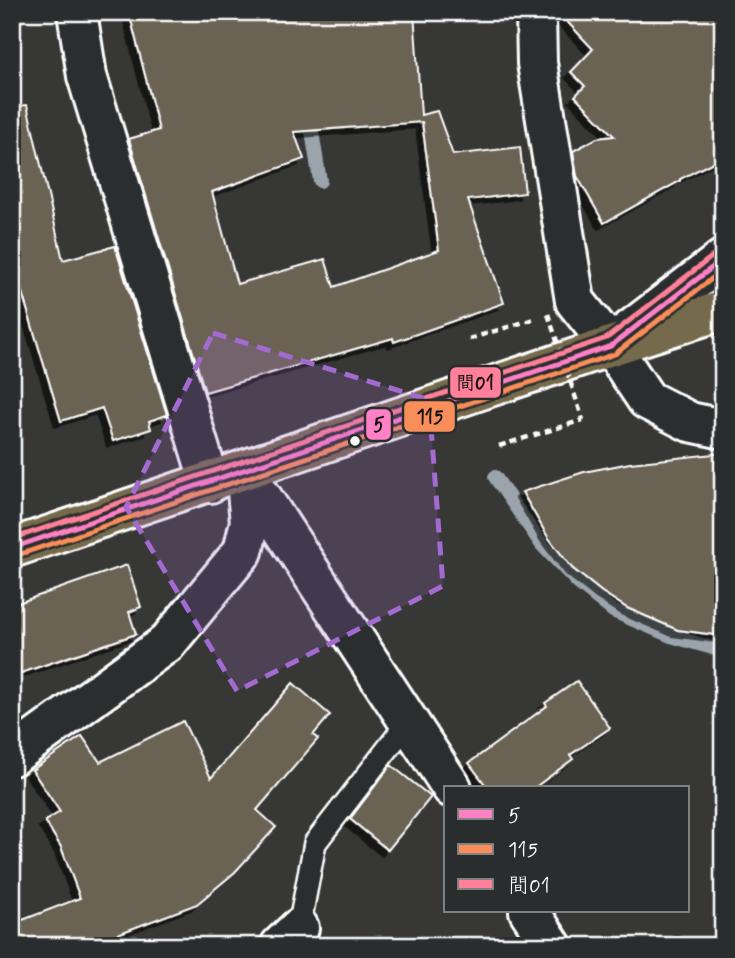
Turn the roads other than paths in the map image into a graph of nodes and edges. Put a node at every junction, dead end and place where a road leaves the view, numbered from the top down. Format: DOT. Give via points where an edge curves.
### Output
graph roads {
  1 [pos="77,12"];
  2 [pos="542,17"];
  3 [pos="723,259"];
  4 [pos="723,310"];
  5 [pos="611,346"];
  6 [pos="723,429"];
  7 [pos="227,477"];
  8 [pos="12,548"];
  9 [pos="409,721"];
  10 [pos="12,756"];
  11 [pos="451,786"];
  12 [pos="530,912"];
  13 [pos="290,937"];
  14 [pos="552,946"];
  1 -- 7 [label="street" via="87,76"];
  2 -- 5 [label="street" via="537,63 575,300"];
  3 -- 5 [label="street"];
  4 -- 5 [label="highway"];
  5 -- 6 [label="street" via="647,400 690,422"];
  5 -- 7 [label="highway"];
  7 -- 8 [label="highway"];
  7 -- 9 [label="street"];
  7 -- 10 [label="street" via="250,522 243,551 167,643"];
  9 -- 11 [label="street"];
  9 -- 13 [label="lane" via="315,843"];
  12 -- 14 [label="street"];
}
